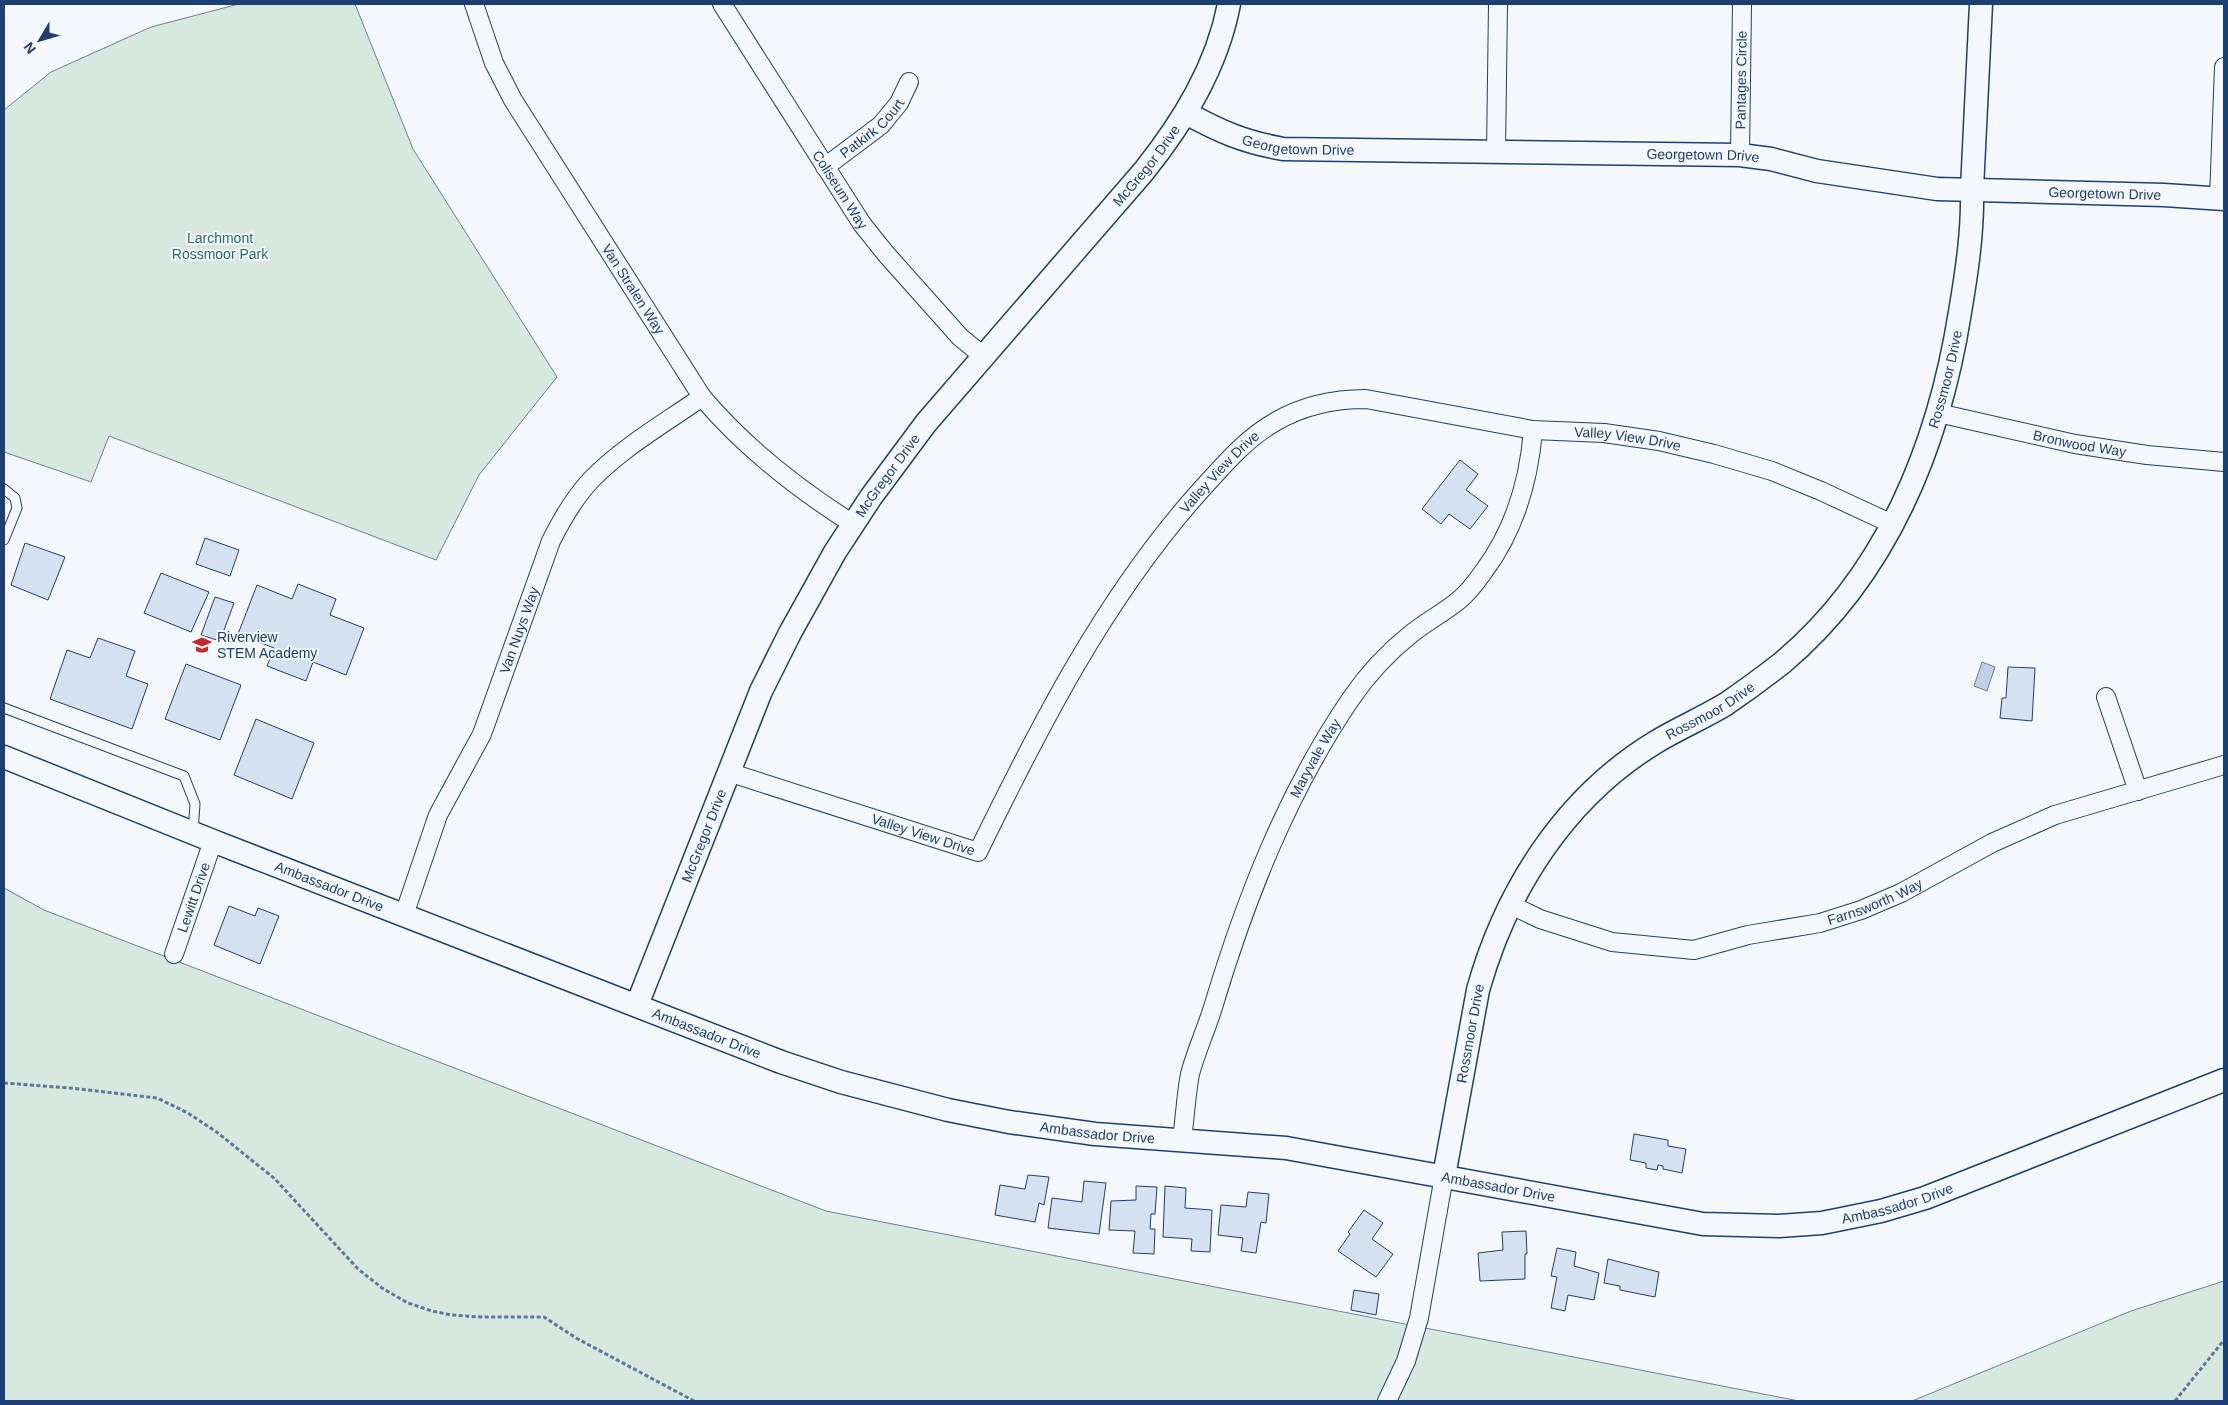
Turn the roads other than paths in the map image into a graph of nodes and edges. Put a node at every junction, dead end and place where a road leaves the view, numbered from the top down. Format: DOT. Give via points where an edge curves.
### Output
graph roads {
  1 [pos="474,4"];
  2 [pos="722,4"];
  3 [pos="1229,4"];
  4 [pos="1498,4"];
  5 [pos="1742,4"];
  6 [pos="1981,4"];
  7 [pos="2224,67"];
  8 [pos="909,82"];
  9 [pos="1186,113"];
  10 [pos="1496,152"];
  11 [pos="1740,155"];
  12 [pos="825,167"];
  13 [pos="1972,189"];
  14 [pos="2222,198"];
  15 [pos="983,356"];
  16 [pos="702,397"];
  17 [pos="1938,413"];
  18 [pos="1533,430"];
  19 [pos="2224,462"];
  20 [pos="4,489"];
  21 [pos="853,524"];
  22 [pos="1892,524"];
  23 [pos="4,540"];
  24 [pos="2106,697"];
  25 [pos="4,708"];
  26 [pos="4,757"];
  27 [pos="2224,766"];
  28 [pos="728,772"];
  29 [pos="2138,791"];
  30 [pos="192,832"];
  31 [pos="213,841"];
  32 [pos="1511,904"];
  33 [pos="404,915"];
  34 [pos="174,954"];
  35 [pos="638,1005"];
  36 [pos="2224,1080"];
  37 [pos="1182,1139"];
  38 [pos="1444,1176"];
  39 [pos="1387,1401"];
  1 -- 16 [label="street, Van Stralen Way" via="494,63 513,100"];
  2 -- 12 [label="street, Coliseum Way"];
  3 -- 9 [label="street, McGregor Drive" via="1202,83"];
  4 -- 10 [label="street"];
  5 -- 11 [label="street, Pantages Circle"];
  6 -- 13 [label="street, Rossmoor Drive"];
  7 -- 14 [label="street"];
  8 -- 12 [label="street, Patkirk Court" via="899,103 881,125"];
  9 -- 10 [label="street, Georgetown Drive" via="1221,132 1251,143 1283,149"];
  9 -- 15 [label="street, McGregor Drive" via="1144,172"];
  10 -- 11 [label="street, Georgetown Drive"];
  11 -- 13 [label="street, Georgetown Drive" via="1817,171 1928,187"];
  12 -- 15 [label="street, Coliseum Way" via="886,254 960,337"];
  13 -- 14 [label="street, Georgetown Drive"];
  13 -- 17 [label="street, Rossmoor Drive" via="1965,285 1954,351"];
  15 -- 21 [label="street, McGregor Drive" via="926,423"];
  16 -- 21 [label="street, Van Stralen Way" via="726,426 751,448"];
  16 -- 33 [label="street, Van Nuys Way" via="612,461 590,480 564,515 551,541 482,734 438,815"];
  17 -- 19 [label="street, Bronwood Way" via="2075,444"];
  17 -- 22 [label="street, Rossmoor Drive" via="1923,460"];
  18 -- 22 [label="street, Valley View Drive" via="1604,433 1714,454 1772,471"];
  18 -- 28 [label="street, Valley View Drive" via="1366,399 1350,399 1304,409 1275,422 1249,440 1185,508 1140,565 1099,626 1062,688 978,852"];
  18 -- 37 [label="street, Maryvale Way" via="1531,458 1521,503 1492,561 1459,600 1411,634 1369,675 1313,760 1288,808 1236,931 1190,1074"];
  20 -- 23 [label="lane" via="15,498 16,508"];
  21 -- 28 [label="street, McGregor Drive" via="790,633 761,691"];
  22 -- 32 [label="street, Rossmoor Drive" via="1875,556 1844,599 1782,662 1724,705 1656,742 1591,793 1536,859"];
  24 -- 29 [label="street"];
  25 -- 30 [label="lane" via="184,776 194,804"];
  26 -- 30 [label="street, Ambassador Drive"];
  27 -- 29 [label="street, Farnsworth Way"];
  28 -- 35 [label="street, McGregor Drive"];
  29 -- 32 [label="street, Farnsworth Way" via="2055,815 1992,843 1902,893 1862,910 1820,923 1748,935 1694,950 1612,942 1540,919"];
  30 -- 31 [label="street, Ambassador Drive"];
  31 -- 33 [label="street, Ambassador Drive"];
  31 -- 34 [label="street, Lewitt Drive"];
  32 -- 38 [label="street, Rossmoor Drive" via="1495,937 1478,990"];
  33 -- 35 [label="street, Ambassador Drive"];
  35 -- 37 [label="street, Ambassador Drive" via="781,1062 887,1095 987,1118 1049,1128"];
  36 -- 38 [label="street, Ambassador Drive" via="1925,1198 1881,1212 1822,1222 1779,1226 1703,1224"];
  37 -- 38 [label="street, Ambassador Drive" via="1286,1148"];
  38 -- 39 [label="street, Rossmoor Drive" via="1419,1318 1406,1360"];
}
